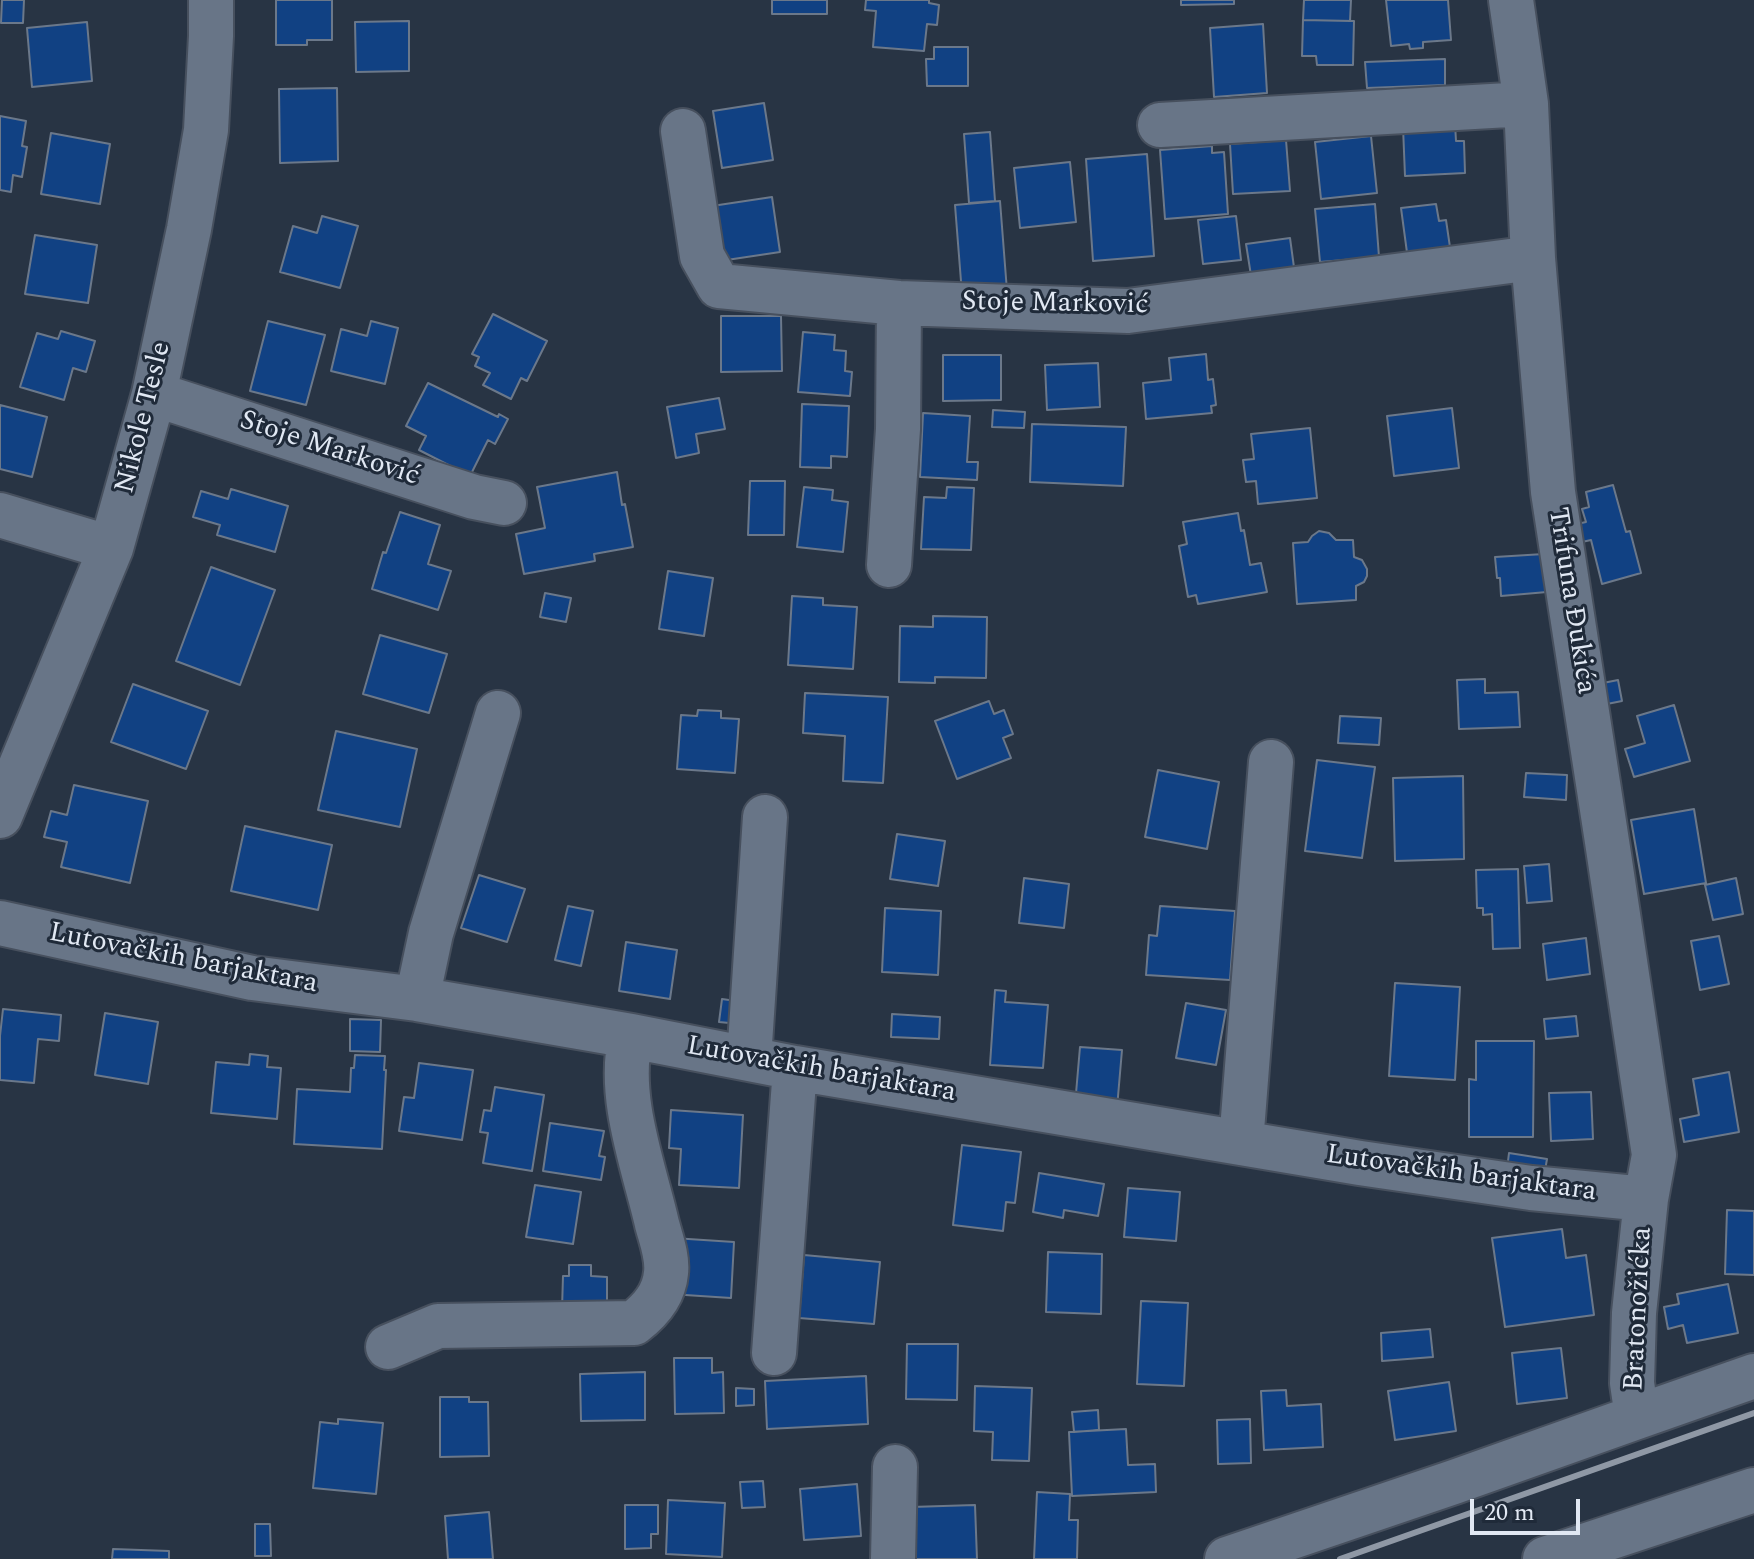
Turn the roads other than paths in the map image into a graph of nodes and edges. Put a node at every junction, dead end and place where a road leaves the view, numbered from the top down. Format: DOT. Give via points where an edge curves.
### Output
graph roads {
  1 [pos="211,0"];
  2 [pos="1511,0"];
  3 [pos="1526,104"];
  4 [pos="1160,125"];
  5 [pos="683,131"];
  6 [pos="1533,258"];
  7 [pos="899,303"];
  8 [pos="154,394"];
  9 [pos="504,503"];
  10 [pos="0,515"];
  11 [pos="111,548"];
  12 [pos="889,565"];
  13 [pos="498,713"];
  14 [pos="1271,762"];
  15 [pos="0,816"];
  16 [pos="765,817"];
  17 [pos="0,923"];
  18 [pos="417,999"];
  19 [pos="631,1036"];
  20 [pos="749,1059"];
  21 [pos="795,1068"];
  22 [pos="1241,1143"];
  23 [pos="1646,1199"];
  24 [pos="388,1347"];
  25 [pos="774,1353"];
  26 [pos="1754,1376"];
  27 [pos="1637,1417"];
  28 [pos="895,1467"];
  29 [pos="1752,1501"];
  30 [pos="893,1559"];
  31 [pos="1227,1559"];
  32 [pos="1545,1559"];
  1 -- 8 [label="street, Nikole Tesle" via="206,130"];
  2 -- 3 [label="street, Trifuna Đukića"];
  3 -- 4 [label="street"];
  3 -- 6 [label="street, Trifuna Đukića"];
  5 -- 7 [label="street, Stoje Marković" via="702,256 719,286"];
  6 -- 7 [label="street, Stoje Marković" via="1128,311"];
  6 -- 23 [label="street, Trifuna Đukića" via="1553,492 1654,1155"];
  7 -- 12 [label="street"];
  8 -- 9 [label="street, Stoje Marković"];
  8 -- 11 [label="street, Nikole Tesle"];
  10 -- 11 [label="street"];
  11 -- 15 [label="street, Nikole Tesle"];
  13 -- 18 [label="street" via="431,933"];
  14 -- 22 [label="street"];
  16 -- 20 [label="street"];
  17 -- 18 [label="street, Lutovačkih barjaktara" via="252,978"];
  18 -- 19 [label="street, Lutovačkih barjaktara"];
  19 -- 20 [label="street, Lutovačkih barjaktara"];
  19 -- 24 [label="street" via="628,1083 636,1145 667,1265 662,1290 647,1314 634,1323 438,1326"];
  20 -- 21 [label="street, Lutovačkih barjaktara"];
  21 -- 22 [label="street, Lutovačkih barjaktara"];
  21 -- 25 [label="street"];
  22 -- 23 [label="street, Lutovačkih barjaktara" via="1531,1188"];
  23 -- 27 [label="street, Bratonožićka" via="1633,1327"];
  26 -- 27 [label="street"];
  27 -- 31 [label="street, Bratonožićka"];
  28 -- 30 [label="street"];
  29 -- 32 [label="street"];
}
